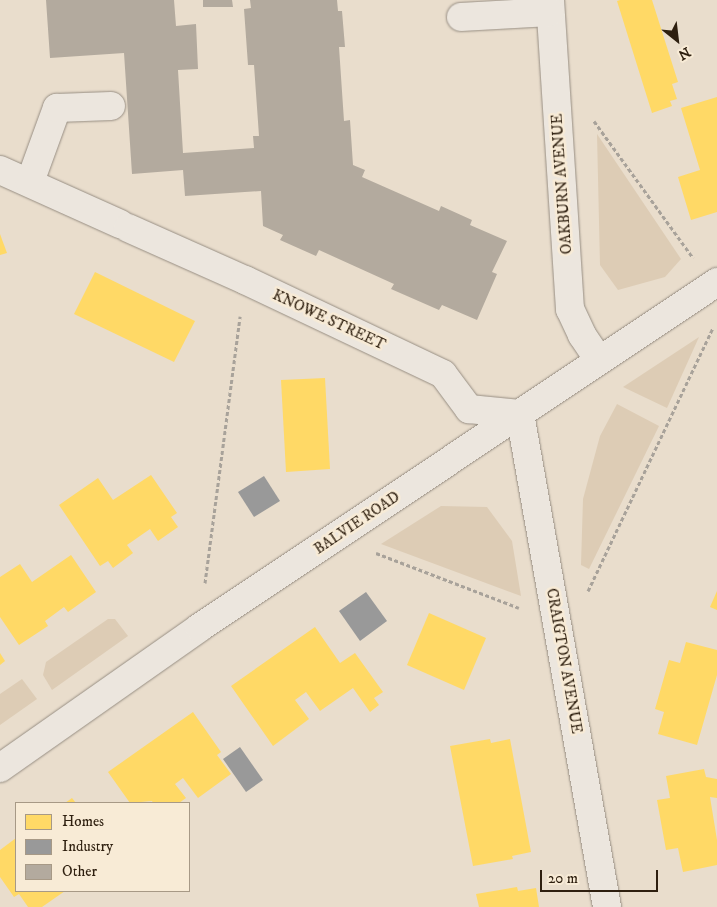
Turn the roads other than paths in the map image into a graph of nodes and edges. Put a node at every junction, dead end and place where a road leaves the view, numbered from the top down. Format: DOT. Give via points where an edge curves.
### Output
graph roads {
  1 [pos="550,6"];
  2 [pos="462,16"];
  3 [pos="111,106"];
  4 [pos="0,170"];
  5 [pos="30,182"];
  6 [pos="715,283"];
  7 [pos="599,360"];
  8 [pos="520,414"];
  9 [pos="0,768"];
  10 [pos="607,907"];
  1 -- 2 [label="street"];
  1 -- 7 [label="street, OAKBURN AVENUE" via="570,309"];
  3 -- 5 [label="street" via="57,108"];
  4 -- 5 [label="street, KNOWE STREET"];
  5 -- 8 [label="street, KNOWE STREET" via="443,374 469,409"];
  6 -- 7 [label="street, BALVIE ROAD"];
  7 -- 8 [label="street, BALVIE ROAD"];
  8 -- 9 [label="street, BALVIE ROAD" via="199,628"];
  8 -- 10 [label="street, CRAIGTON AVENUE"];
}
